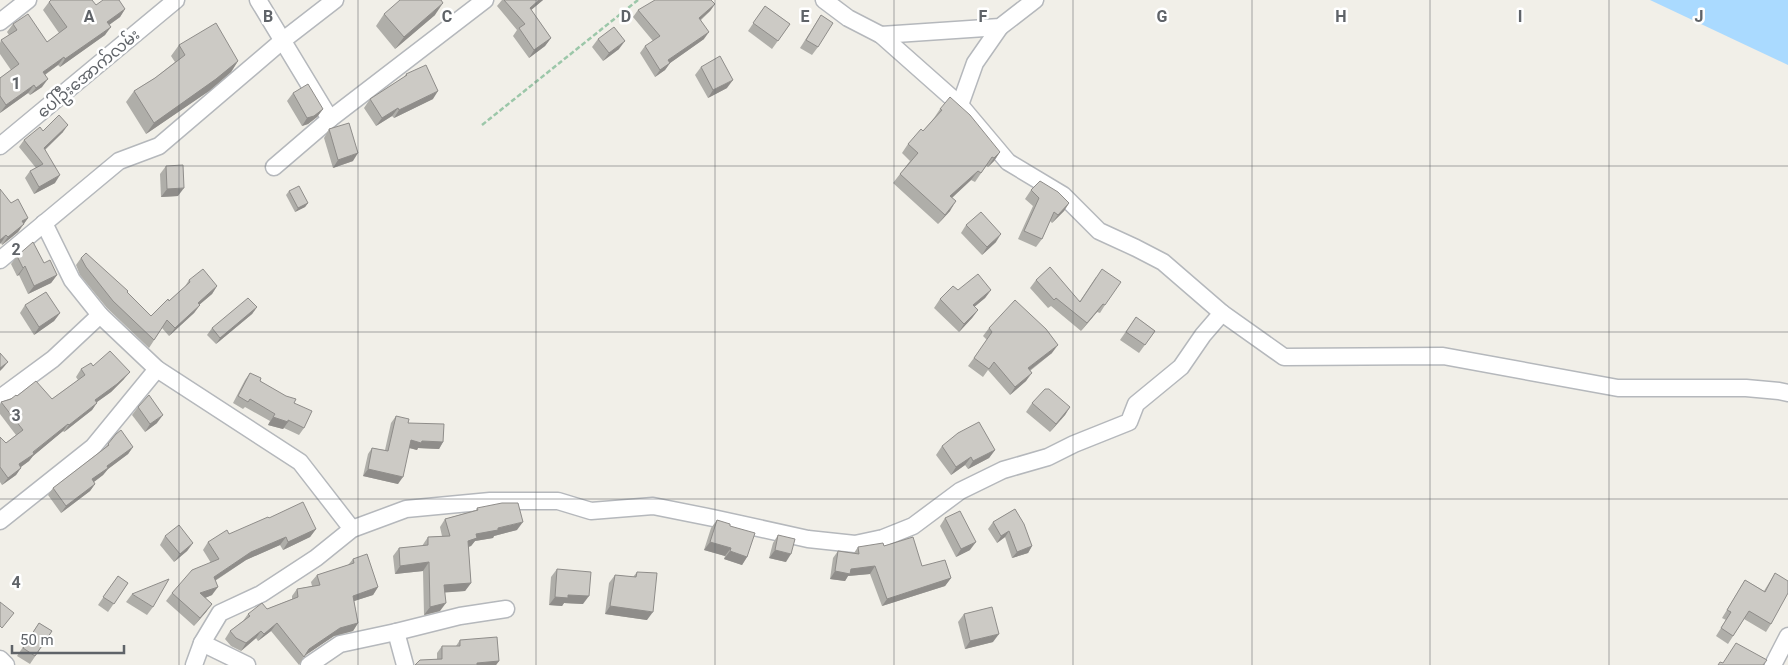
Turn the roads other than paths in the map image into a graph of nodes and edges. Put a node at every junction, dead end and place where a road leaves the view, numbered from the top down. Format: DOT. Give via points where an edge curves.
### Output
graph roads {
  1 [pos="28,0"];
  2 [pos="176,0"];
  3 [pos="258,0"];
  4 [pos="335,0"];
  5 [pos="485,0"];
  6 [pos="824,0"];
  7 [pos="1035,0"];
  8 [pos="0,22"];
  9 [pos="1000,27"];
  10 [pos="881,35"];
  11 [pos="282,40"];
  12 [pos="960,105"];
  13 [pos="330,119"];
  14 [pos="0,146"];
  15 [pos="274,167"];
  16 [pos="44,223"];
  17 [pos="0,260"];
  18 [pos="1222,313"];
  19 [pos="100,315"];
  20 [pos="157,369"];
  21 [pos="1788,394"];
  22 [pos="0,398"];
  23 [pos="0,521"];
  24 [pos="352,528"];
  25 [pos="506,609"];
  26 [pos="396,632"];
  27 [pos="1788,636"];
  28 [pos="202,643"];
  29 [pos="0,659"];
  30 [pos="6,665"];
  31 [pos="194,665"];
  32 [pos="247,665"];
  33 [pos="309,665"];
  34 [pos="405,665"];
  35 [pos="1773,665"];
  1 -- 8 [label="street"];
  2 -- 14 [label="street, ပေါ်ဦးအောက်လမ်း"];
  3 -- 11 [label="street"];
  4 -- 11 [label="street"];
  5 -- 13 [label="street"];
  6 -- 10 [label="street" via="848,18"];
  7 -- 9 [label="street"];
  9 -- 10 [label="street"];
  9 -- 12 [label="street" via="975,63"];
  10 -- 12 [label="street"];
  11 -- 13 [label="street"];
  11 -- 16 [label="street" via="159,146 119,161"];
  12 -- 18 [label="street" via="1008,162 1063,195 1100,231 1163,262"];
  13 -- 15 [label="street"];
  16 -- 17 [label="street"];
  16 -- 19 [label="street" via="72,280"];
  18 -- 21 [label="street" via="1284,357 1443,356 1618,388 1746,388"];
  18 -- 24 [label="street" via="1181,367 1136,404 1129,422 1048,457 1003,470 960,491 913,526 883,538 855,544 808,540 653,506 592,511 558,501 490,501 406,509"];
  19 -- 20 [label="street"];
  19 -- 22 [label="street" via="53,359"];
  20 -- 23 [label="street" via="93,448"];
  20 -- 24 [label="street" via="300,462"];
  24 -- 28 [label="street" via="316,558 261,594 220,612"];
  25 -- 26 [label="street" via="460,616"];
  26 -- 33 [label="street" via="340,644"];
  26 -- 34 [label="street"];
  27 -- 35 [label="street"];
  28 -- 31 [label="street"];
  28 -- 32 [label="street"];
  29 -- 30 [label="street"];
}
